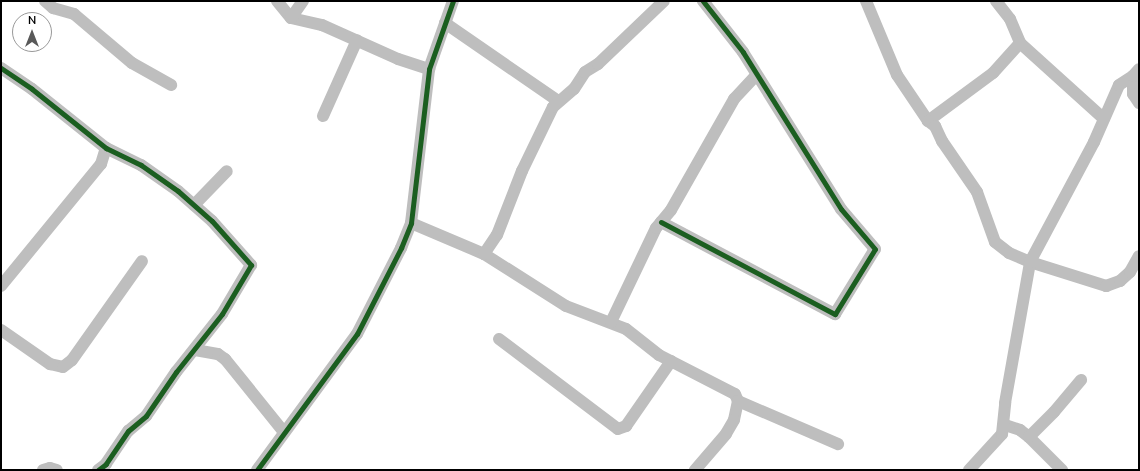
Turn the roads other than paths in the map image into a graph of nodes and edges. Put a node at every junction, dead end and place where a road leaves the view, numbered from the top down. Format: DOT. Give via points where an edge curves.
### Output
graph roads {
  1 [pos="45,1"];
  2 [pos="277,1"];
  3 [pos="303,1"];
  4 [pos="453,1"];
  5 [pos="664,1"];
  6 [pos="703,1"];
  7 [pos="866,1"];
  8 [pos="996,1"];
  9 [pos="291,18"];
  10 [pos="445,23"];
  11 [pos="357,40"];
  12 [pos="1020,43"];
  13 [pos="1,68"];
  14 [pos="429,69"];
  15 [pos="1136,72"];
  16 [pos="756,75"];
  17 [pos="170,85"];
  18 [pos="558,101"];
  19 [pos="1139,103"];
  20 [pos="323,116"];
  21 [pos="1104,119"];
  22 [pos="928,121"];
  23 [pos="106,148"];
  24 [pos="227,171"];
  25 [pos="194,205"];
  26 [pos="661,222"];
  27 [pos="411,224"];
  28 [pos="484,254"];
  29 [pos="1139,256"];
  30 [pos="142,261"];
  31 [pos="1030,262"];
  32 [pos="1,286"];
  33 [pos="611,322"];
  34 [pos="1,330"];
  35 [pos="499,339"];
  36 [pos="195,350"];
  37 [pos="671,361"];
  38 [pos="1081,380"];
  39 [pos="738,401"];
  40 [pos="1004,425"];
  41 [pos="284,432"];
  42 [pos="1029,437"];
  43 [pos="838,444"];
  44 [pos="43,470"];
  45 [pos="57,470"];
  46 [pos="98,470"];
  47 [pos="256,470"];
  48 [pos="694,470"];
  49 [pos="969,470"];
  50 [pos="1062,470"];
  1 -- 17 [label="street" via="53,8 74,14 126,58"];
  2 -- 9 [label="street"];
  3 -- 9 [label="street"];
  4 -- 10 [label="street"];
  5 -- 18 [label="street" via="598,64 585,72 574,89"];
  6 -- 16 [label="street" via="743,52"];
  7 -- 22 [label="street" via="897,75"];
  8 -- 12 [label="street" via="1010,18"];
  9 -- 11 [label="street" via="322,25"];
  10 -- 14 [label="street"];
  10 -- 18 [label="street"];
  11 -- 14 [label="street" via="398,59"];
  11 -- 20 [label="street"];
  12 -- 21 [label="street"];
  12 -- 22 [label="street" via="993,73"];
  13 -- 23 [label="street" via="32,89"];
  14 -- 27 [label="street"];
  15 -- 19 [label="street" via="1133,94"];
  15 -- 21 [label="street" via="1119,85"];
  16 -- 26 [label="street" via="734,99 675,204"];
  16 -- 26 [label="street" via="810,156 841,209 875,246 838,312 833,313"];
  18 -- 28 [label="street" via="522,171 497,235"];
  21 -- 31 [label="street"];
  22 -- 31 [label="street" via="935,126 977,192 995,242 1009,253"];
  23 -- 25 [label="street" via="141,165"];
  23 -- 32 [label="street" via="101,164"];
  24 -- 25 [label="street"];
  25 -- 36 [label="street" via="242,251 251,265 222,314"];
  26 -- 33 [label="street" via="641,255"];
  27 -- 28 [label="street"];
  27 -- 41 [label="street" via="373,307 357,334"];
  28 -- 33 [label="street" via="566,306"];
  29 -- 31 [label="street" via="1130,272 1112,286"];
  30 -- 34 [label="street" via="72,360 63,367 50,364"];
  31 -- 40 [label="street" via="1005,403"];
  33 -- 37 [label="street" via="626,329"];
  35 -- 37 [label="street" via="618,429 626,426"];
  36 -- 41 [label="street" via="218,354 225,359"];
  36 -- 46 [label="street" via="146,416 128,431 106,464"];
  37 -- 39 [label="street" via="731,391"];
  38 -- 42 [label="street"];
  39 -- 43 [label="street"];
  39 -- 48 [label="street" via="734,420 726,434"];
  40 -- 42 [label="street" via="1020,430"];
  40 -- 49 [label="street" via="997,441"];
  41 -- 47 [label="street"];
  42 -- 50 [label="street"];
  44 -- 45 [label="street"];
}
